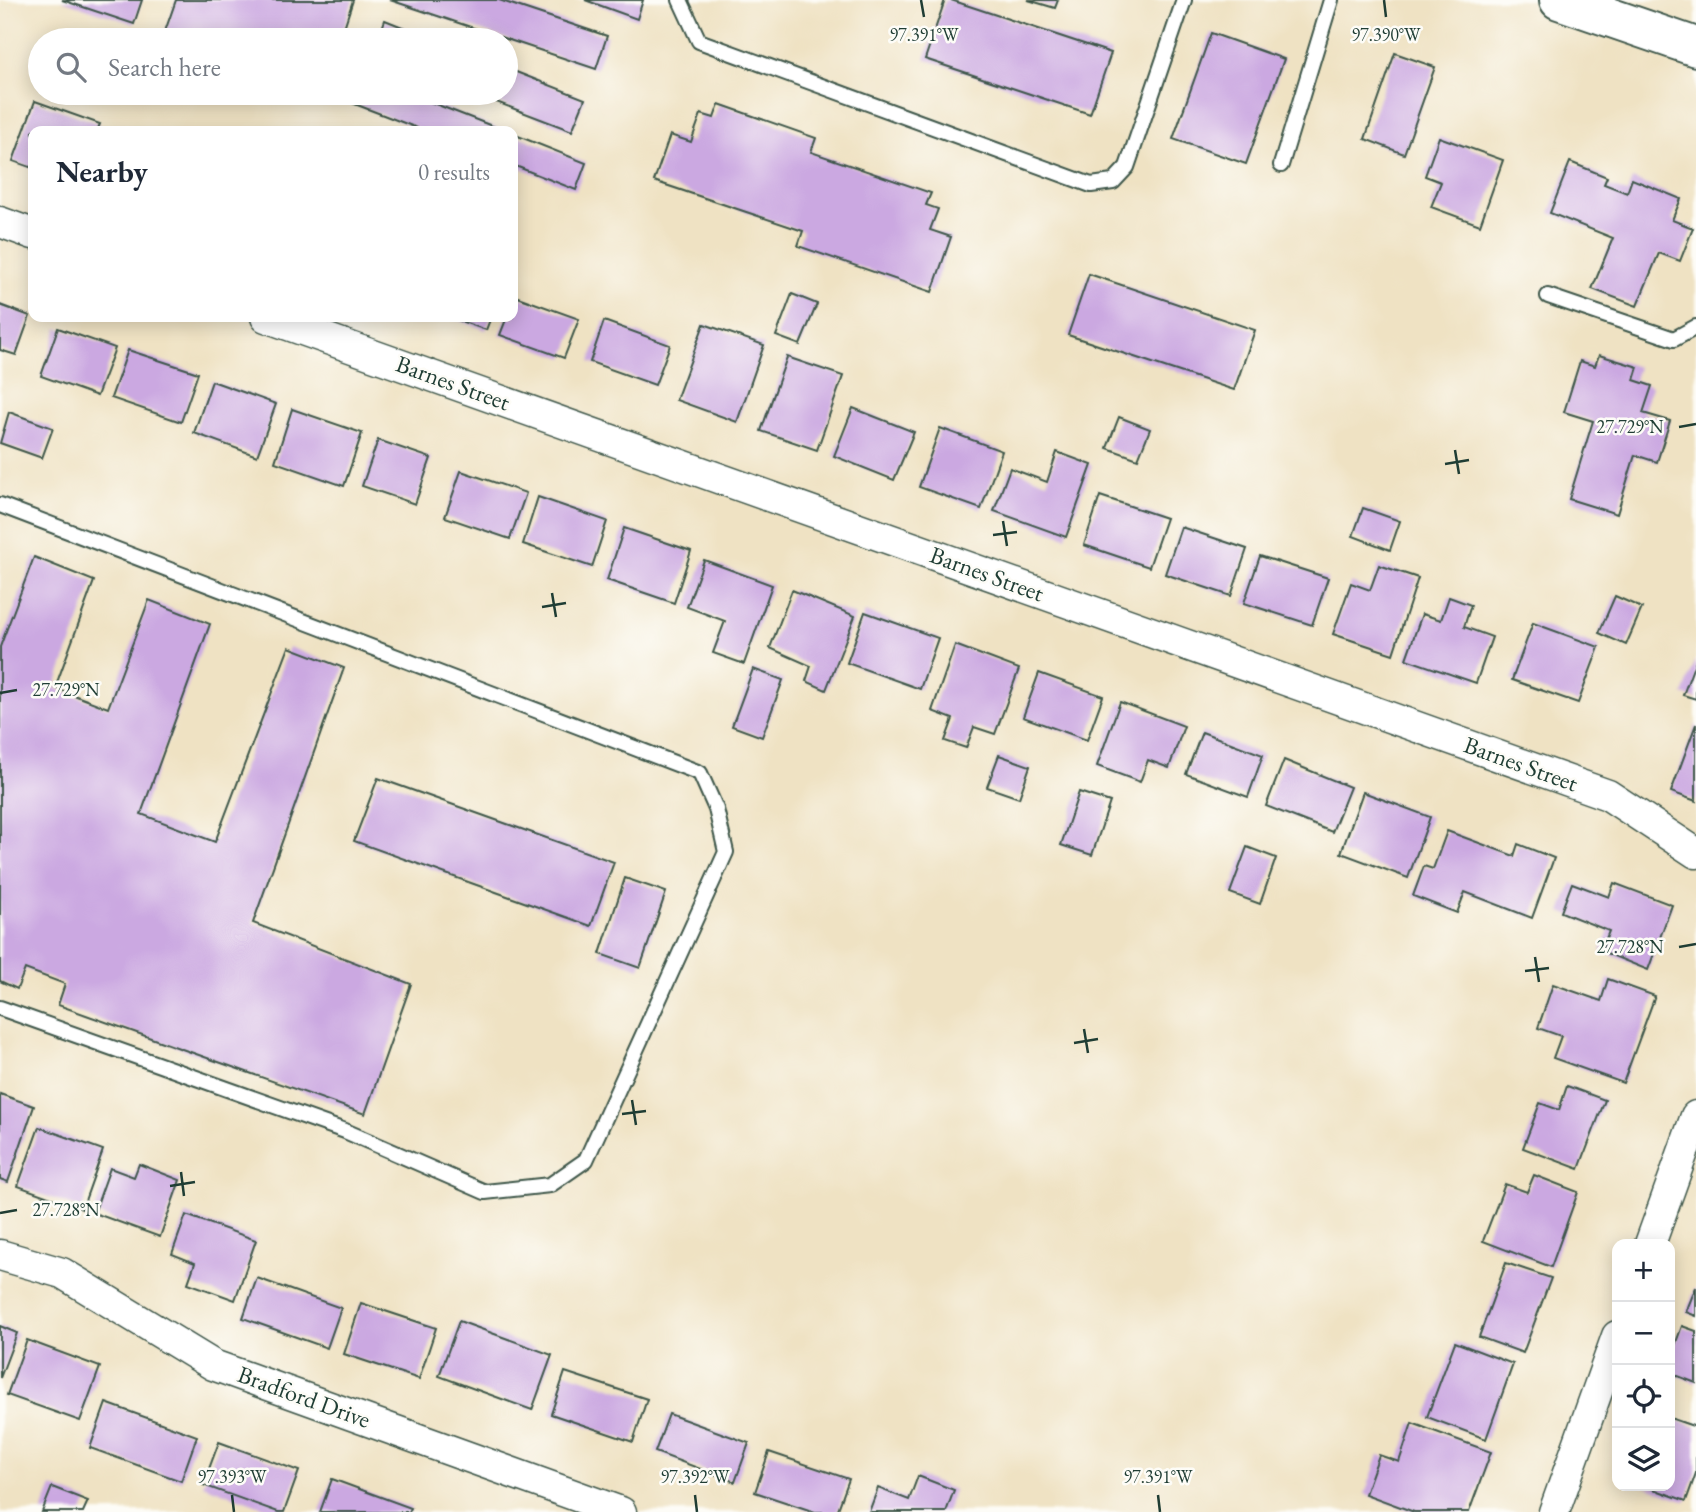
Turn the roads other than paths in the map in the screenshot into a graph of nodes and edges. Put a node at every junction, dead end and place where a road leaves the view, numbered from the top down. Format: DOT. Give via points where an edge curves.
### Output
graph roads {
  1 [pos="680,0"];
  2 [pos="1184,0"];
  3 [pos="1331,0"];
  4 [pos="1559,0"];
  5 [pos="1696,47"];
  6 [pos="1281,165"];
  7 [pos="0,222"];
  8 [pos="28,232"];
  9 [pos="1548,296"];
  10 [pos="280,322"];
  11 [pos="1696,327"];
  12 [pos="0,505"];
  13 [pos="1696,853"];
  14 [pos="0,1008"];
  15 [pos="1696,1116"];
  16 [pos="1652,1239"];
  17 [pos="0,1255"];
  18 [pos="1612,1350"];
  19 [pos="621,1512"];
  20 [pos="1554,1512"];
  1 -- 2 [label="lane" via="699,41 1091,185 1113,183 1127,167"];
  3 -- 6 [label="lane"];
  4 -- 5 [label="main road"];
  7 -- 8 [label="street"];
  9 -- 11 [label="lane" via="1674,339"];
  10 -- 13 [label="street, Barnes Street" via="1608,795"];
  12 -- 14 [label="lane" via="700,773 716,809 726,852 586,1160 550,1185 485,1192 345,1131"];
  15 -- 16 [label="street"];
  17 -- 19 [label="street, Bradford Drive" via="62,1273 213,1365"];
  18 -- 20 [label="street"];
}
